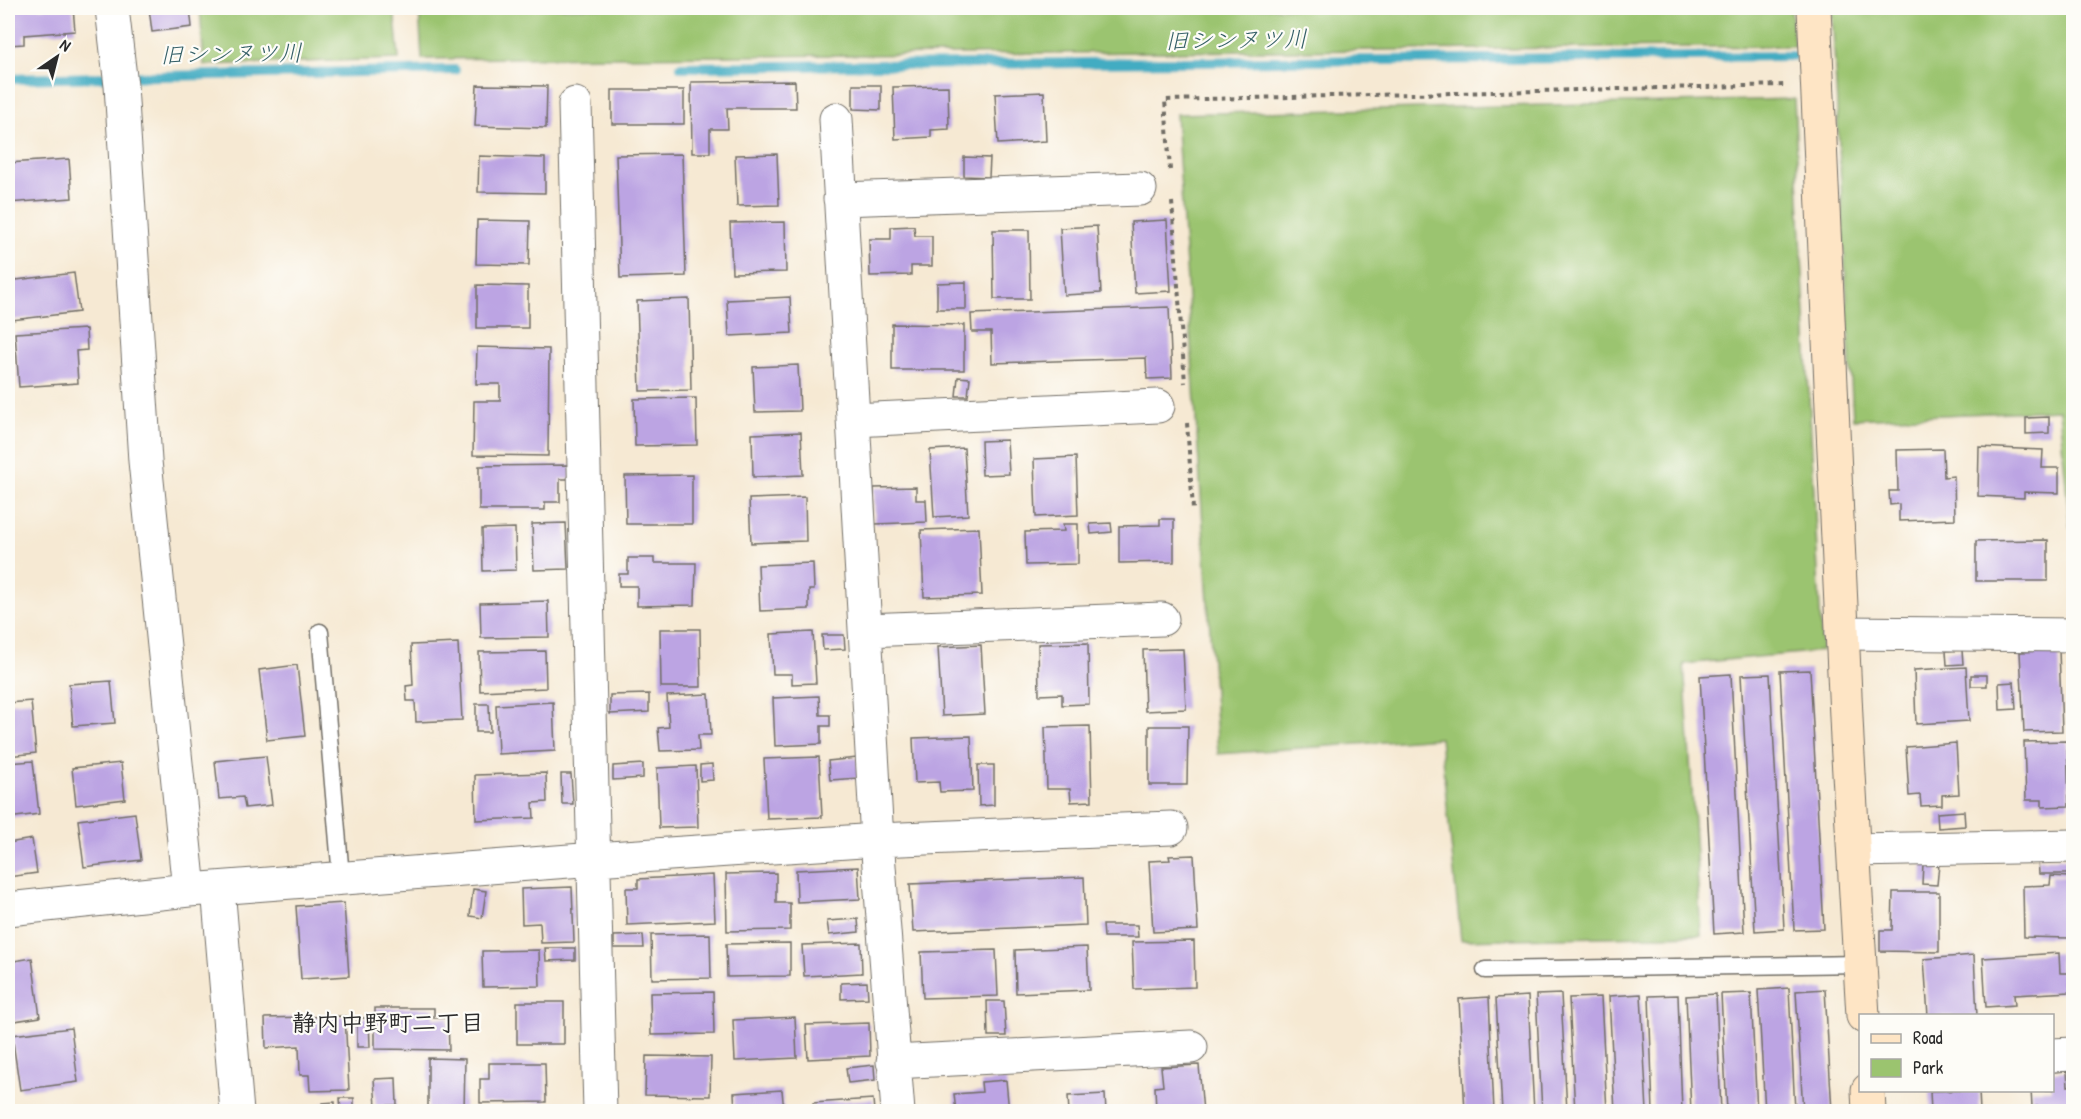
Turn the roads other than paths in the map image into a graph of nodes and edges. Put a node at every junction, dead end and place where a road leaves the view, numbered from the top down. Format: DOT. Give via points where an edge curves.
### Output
graph roads {
  1 [pos="112,8"];
  2 [pos="1814,8"];
  3 [pos="575,104"];
  4 [pos="836,119"];
  5 [pos="1161,188"];
  6 [pos="840,199"];
  7 [pos="1177,405"];
  8 [pos="853,420"];
  9 [pos="1162,619"];
  10 [pos="865,630"];
  11 [pos="320,632"];
  12 [pos="1842,633"];
  13 [pos="2073,635"];
  14 [pos="1171,828"];
  15 [pos="876,840"];
  16 [pos="2073,846"];
  17 [pos="1854,850"];
  18 [pos="595,858"];
  19 [pos="341,877"];
  20 [pos="204,889"];
  21 [pos="8,909"];
  22 [pos="1860,964"];
  23 [pos="1485,970"];
  24 [pos="1863,1014"];
  25 [pos="1191,1047"];
  26 [pos="2073,1054"];
  27 [pos="2054,1055"];
  28 [pos="893,1062"];
  29 [pos="1868,1092"];
  30 [pos="237,1112"];
  31 [pos="600,1112"];
  32 [pos="898,1112"];
  33 [pos="1869,1112"];
  1 -- 20 [label="street" via="146,461"];
  2 -- 12 [label="street"];
  3 -- 18 [label="street"];
  4 -- 6 [label="street"];
  5 -- 6 [label="street"];
  6 -- 8 [label="street"];
  7 -- 8 [label="street"];
  8 -- 10 [label="street"];
  9 -- 10 [label="street"];
  10 -- 15 [label="street"];
  11 -- 19 [label="lane"];
  12 -- 13 [label="street"];
  12 -- 17 [label="street"];
  14 -- 15 [label="street"];
  15 -- 18 [label="street"];
  15 -- 28 [label="street"];
  16 -- 17 [label="street"];
  17 -- 22 [label="street"];
  18 -- 19 [label="street"];
  18 -- 31 [label="street"];
  19 -- 20 [label="street"];
  20 -- 21 [label="street"];
  20 -- 30 [label="street"];
  22 -- 23 [label="lane"];
  22 -- 24 [label="street"];
  25 -- 28 [label="street"];
  26 -- 27 [label="street"];
  28 -- 32 [label="street"];
  29 -- 33 [label="street"];
}
